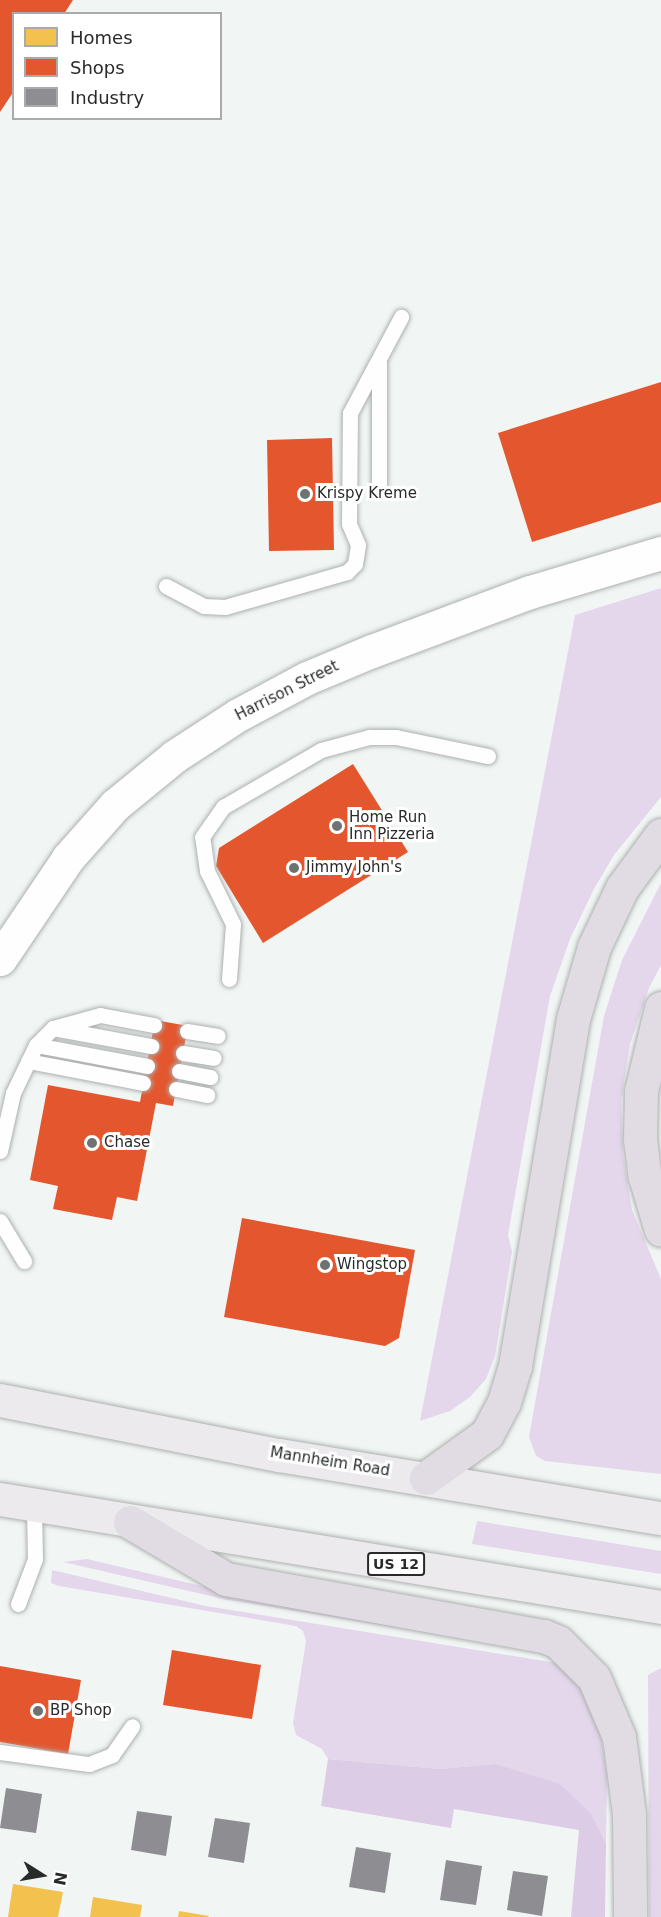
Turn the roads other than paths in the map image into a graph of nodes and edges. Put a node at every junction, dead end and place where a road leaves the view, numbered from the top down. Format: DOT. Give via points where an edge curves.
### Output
graph roads {
  1 [pos="401,316"];
  2 [pos="379,360"];
  3 [pos="379,486"];
  4 [pos="661,553"];
  5 [pos="166,586"];
  6 [pos="488,756"];
  7 [pos="661,835"];
  8 [pos="0,959"];
  9 [pos="229,980"];
  10 [pos="661,1008"];
  11 [pos="154,1025"];
  12 [pos="53,1028"];
  13 [pos="187,1031"];
  14 [pos="218,1036"];
  15 [pos="36,1045"];
  16 [pos="151,1046"];
  17 [pos="183,1053"];
  18 [pos="214,1058"];
  19 [pos="28,1061"];
  20 [pos="147,1066"];
  21 [pos="180,1071"];
  22 [pos="210,1077"];
  23 [pos="143,1083"];
  24 [pos="176,1089"];
  25 [pos="207,1095"];
  26 [pos="0,1151"];
  27 [pos="0,1221"];
  28 [pos="661,1230"];
  29 [pos="24,1261"];
  30 [pos="0,1400"];
  31 [pos="426,1478"];
  32 [pos="0,1499"];
  33 [pos="34,1505"];
  34 [pos="661,1518"];
  35 [pos="130,1521"];
  36 [pos="18,1604"];
  37 [pos="661,1607"];
  38 [pos="132,1726"];
  39 [pos="0,1752"];
  40 [pos="630,1917"];
  1 -- 2 [label="lane"];
  2 -- 3 [label="lane"];
  2 -- 5 [label="lane" via="350,413 349,524 358,545 355,564 347,572 225,608 204,606"];
  4 -- 8 [label="main road, Harrison Street" via="530,592 372,651 307,678 238,715 175,756 115,805 68,858 12,935"];
  6 -- 9 [label="lane" via="396,737 369,736 321,750 223,807 202,837 207,871 233,924"];
  7 -- 31 [label="highway" via="622,888 608,917 594,947 573,1019 515,1366 504,1402 487,1434"];
  10 -- 28 [label="highway" via="641,1091 640,1139 645,1177"];
  11 -- 12 [label="lane" via="100,1015"];
  12 -- 15 [label="lane"];
  12 -- 16 [label="lane"];
  13 -- 14 [label="lane"];
  15 -- 19 [label="lane"];
  15 -- 20 [label="lane"];
  17 -- 18 [label="lane"];
  19 -- 23 [label="lane"];
  19 -- 26 [label="lane" via="13,1093"];
  21 -- 22 [label="lane"];
  24 -- 25 [label="lane"];
  27 -- 29 [label="lane"];
  30 -- 31 [label="main road, Mannheim Road" via="279,1455"];
  31 -- 34 [label="main road, Mannheim Road"];
  32 -- 33 [label="main road, US 12"];
  33 -- 35 [label="main road, US 12"];
  33 -- 36 [label="lane" via="35,1559"];
  35 -- 37 [label="main road, US 12"];
  35 -- 40 [label="highway" via="226,1579 544,1636 558,1642 594,1678 619,1737 629,1814"];
  38 -- 39 [label="lane" via="112,1755 89,1764"];
}
